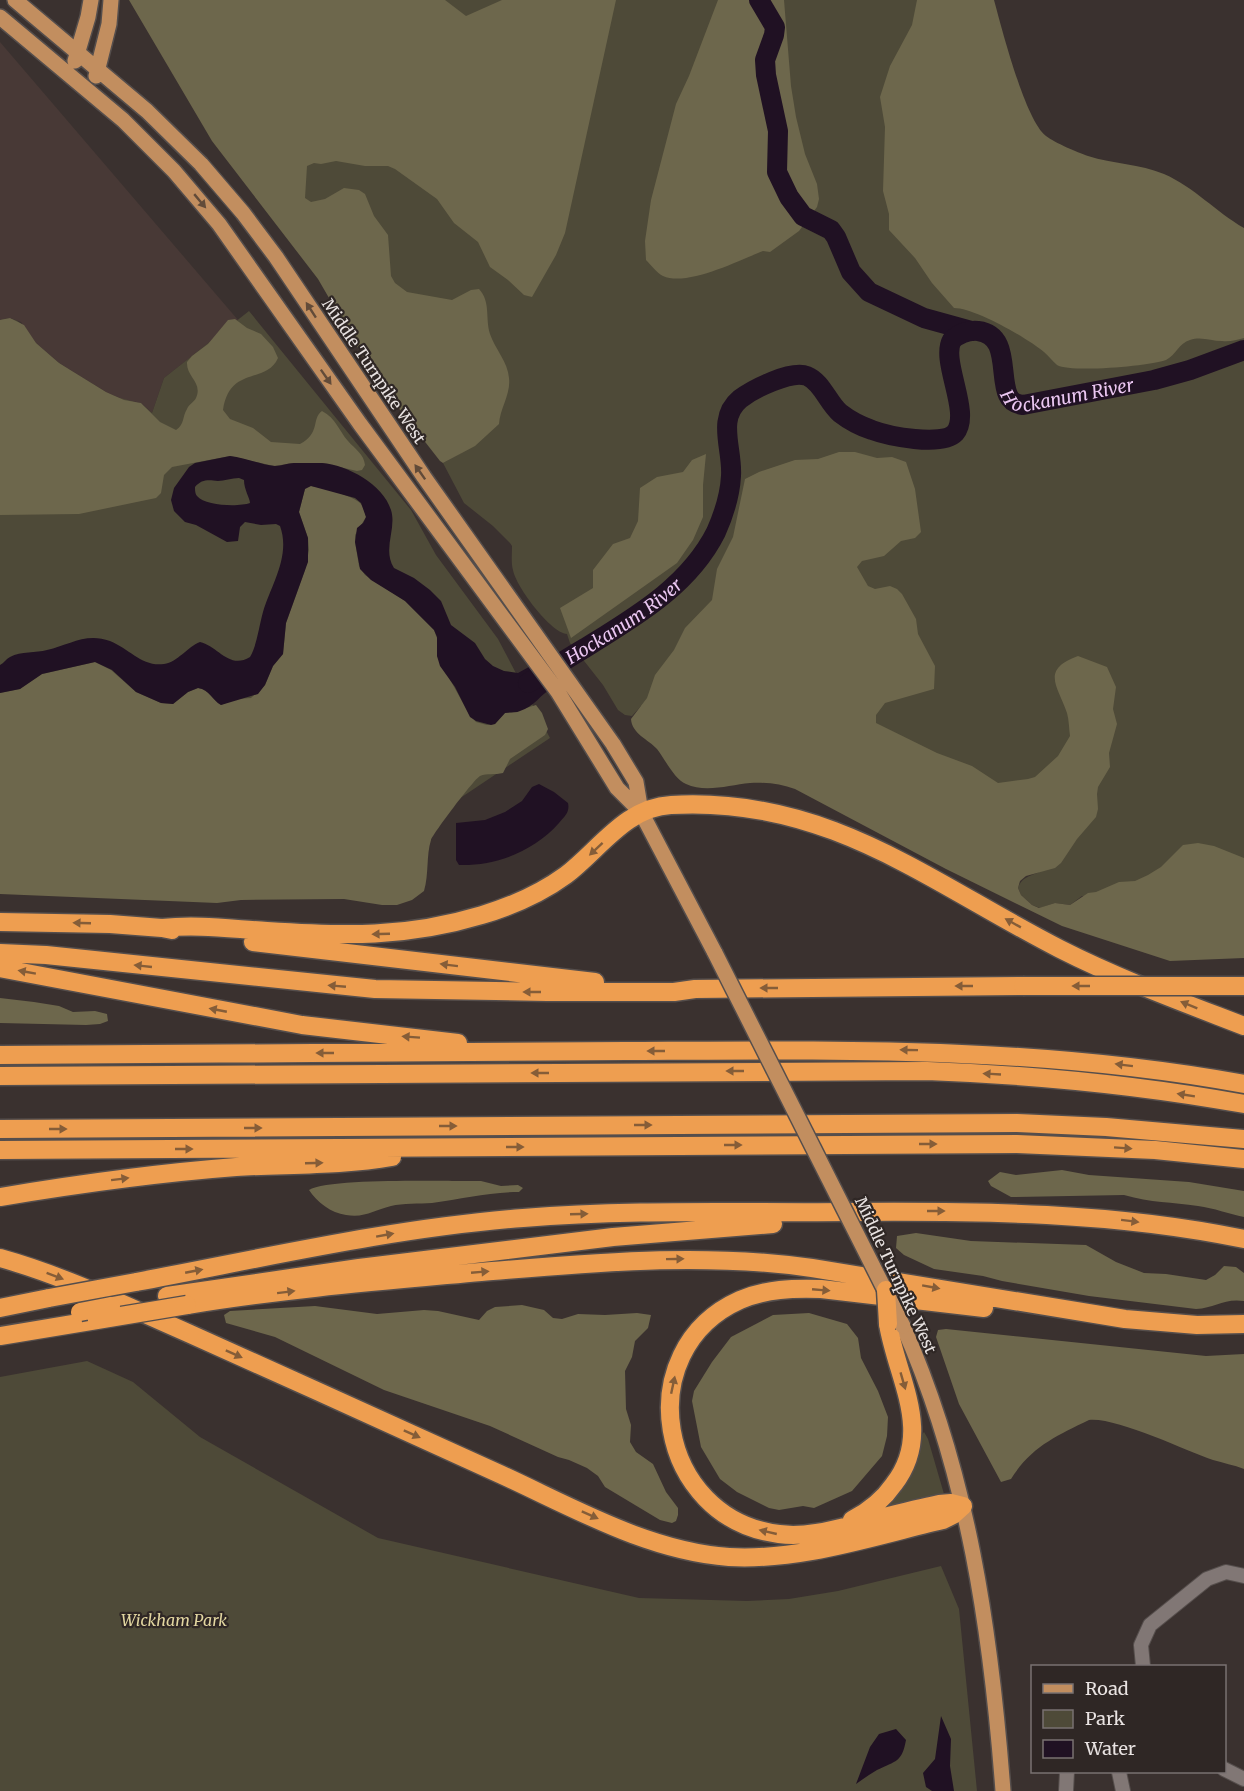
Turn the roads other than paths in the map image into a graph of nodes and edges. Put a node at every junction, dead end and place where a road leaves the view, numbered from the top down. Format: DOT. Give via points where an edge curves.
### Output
graph roads {
  1 [pos="15,0"];
  2 [pos="90,0"];
  3 [pos="111,0"];
  4 [pos="0,16"];
  5 [pos="78,53"];
  6 [pos="98,69"];
  7 [pos="71,76"];
  8 [pos="92,93"];
  9 [pos="454,519"];
  10 [pos="438,530"];
  11 [pos="642,812"];
  12 [pos="0,922"];
  13 [pos="162,928"];
  14 [pos="0,953"];
  15 [pos="0,968"];
  16 [pos="1244,986"];
  17 [pos="695,989"];
  18 [pos="1244,1026"];
  19 [pos="489,1052"];
  20 [pos="0,1055"];
  21 [pos="0,1076"];
  22 [pos="1244,1083"];
  23 [pos="1244,1104"];
  24 [pos="0,1129"];
  25 [pos="1244,1139"];
  26 [pos="436,1147"];
  27 [pos="0,1150"];
  28 [pos="1244,1159"];
  29 [pos="0,1197"];
  30 [pos="877,1212"];
  31 [pos="1244,1239"];
  32 [pos="0,1258"];
  33 [pos="886,1290"];
  34 [pos="3,1306"];
  35 [pos="89,1316"];
  36 [pos="1125,1319"];
  37 [pos="1244,1324"];
  38 [pos="895,1325"];
  39 [pos="0,1327"];
  40 [pos="0,1336"];
  41 [pos="963,1506"];
  42 [pos="826,1531"];
  43 [pos="1244,1576"];
  44 [pos="1143,1665"];
  45 [pos="1226,1770"];
  46 [pos="1119,1773"];
  47 [pos="1244,1779"];
  48 [pos="1003,1791"];
  49 [pos="1123,1791"];
  1 -- 5 [label="main road, Middle Turnpike West"];
  2 -- 5 [label="main road"];
  3 -- 6 [label="main road" via="110,24"];
  4 -- 7 [label="main road, Middle Turnpike West"];
  5 -- 6 [label="main road, Middle Turnpike West"];
  5 -- 7 [label="main road"];
  6 -- 8 [label="main road"];
  9 -- 6 [label="main road, Middle Turnpike West, one-way" via="247,218 180,142"];
  7 -- 8 [label="main road, Middle Turnpike West"];
  8 -- 10 [label="main road, Middle Turnpike West, one-way" via="164,161 219,224"];
  9 -- 10 [label="main road"];
  9 -- 11 [label="main road, Middle Turnpike West" via="613,744 634,778"];
  10 -- 11 [label="main road, Middle Turnpike West" via="558,692 617,788"];
  11 -- 13 [label="highway, one-way" via="547,887 507,907 454,923 378,935"];
  18 -- 11 [label="highway, one-way" via="1087,962 900,860 819,824 774,813 710,805 669,805"];
  11 -- 33 [label="main road, Middle Turnpike West, bridge"];
  13 -- 12 [label="highway, one-way"];
  17 -- 13 [label="highway, one-way" via="573,980"];
  17 -- 14 [label="highway, one-way" via="386,989"];
  19 -- 15 [label="highway, one-way" via="438,1040 302,1026"];
  16 -- 17 [label="highway, one-way, bridge"];
  19 -- 20 [label="highway, one-way"];
  22 -- 19 [label="highway, one-way" via="1094,1062 958,1052"];
  23 -- 21 [label="highway, one-way" via="1076,1081 927,1071"];
  24 -- 25 [label="highway, one-way" via="1017,1123 1106,1126"];
  27 -- 26 [label="highway, one-way"];
  26 -- 28 [label="highway, one-way" via="1017,1144 1155,1150"];
  29 -- 26 [label="highway, one-way" via="155,1174 368,1160"];
  30 -- 31 [label="highway, one-way" via="1083,1216"];
  34 -- 30 [label="highway, one-way, bridge" via="387,1235 503,1220 603,1214"];
  30 -- 35 [label="highway, bridge" via="837,1222 613,1237 359,1268 167,1296"];
  32 -- 41 [label="highway, one-way" via="90,1291 619,1528 672,1547 729,1557 793,1555 943,1520"];
  33 -- 38 [label="highway, bridge"];
  35 -- 36 [label="highway, one-way, bridge" via="443,1275 705,1258 812,1268"];
  35 -- 39 [label="highway"];
  35 -- 40 [label="highway"];
  36 -- 37 [label="highway"];
  42 -- 36 [label="highway, one-way" via="787,1535 738,1522 701,1495 680,1462 670,1420 675,1377 693,1339 721,1311 760,1293 808,1288 1089,1321"];
  38 -- 41 [label="main road, Middle Turnpike West" via="925,1378"];
  38 -- 42 [label="highway, one-way" via="911,1414 910,1454 900,1477 879,1502 853,1520"];
  41 -- 42 [label="highway" via="939,1504"];
  41 -- 48 [label="main road, Middle Turnpike West" via="986,1627"];
  43 -- 44 [label="street" via="1226,1572 1207,1579 1150,1625 1141,1644"];
  45 -- 47 [label="street"];
  46 -- 49 [label="street"];
}
